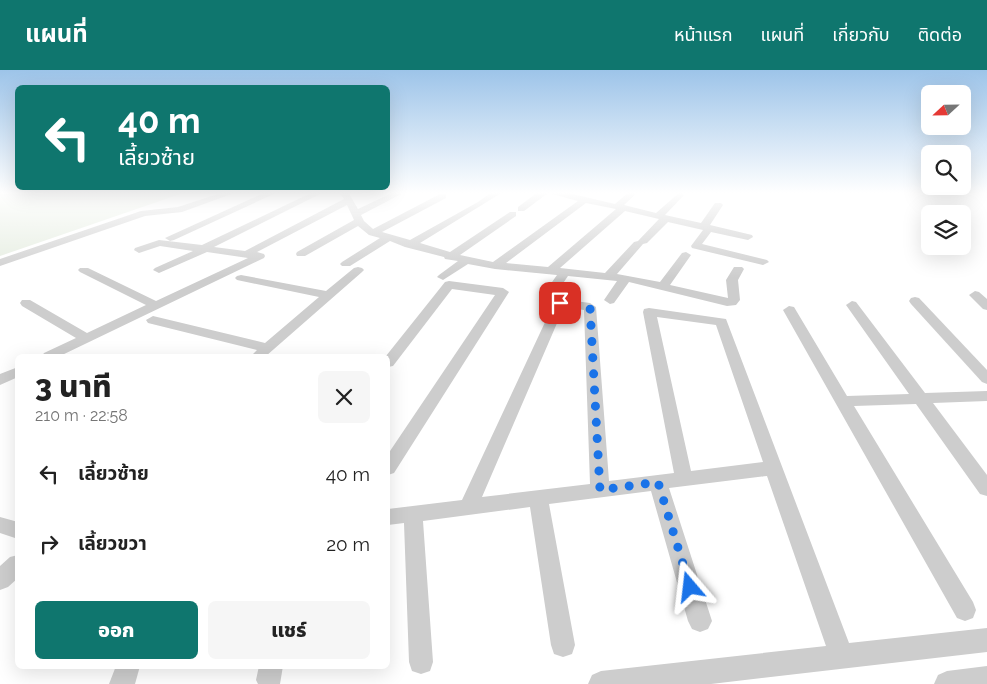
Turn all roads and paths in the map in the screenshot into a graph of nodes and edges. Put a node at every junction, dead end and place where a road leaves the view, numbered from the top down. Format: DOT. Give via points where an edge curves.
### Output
graph roads {
  1 [pos="122,221"];
  2 [pos="209,221"];
  3 [pos="262,221"];
  4 [pos="304,221"];
  5 [pos="353,221"];
  6 [pos="360,221"];
  7 [pos="397,221"];
  8 [pos="451,221"];
  9 [pos="504,221"];
  10 [pos="556,221"];
  11 [pos="607,221"];
  12 [pos="659,221"];
  13 [pos="678,221"];
  14 [pos="709,221"];
  15 [pos="706,227"];
  16 [pos="373,233"];
  17 [pos="748,237"];
  18 [pos="170,238"];
  19 [pos="388,238"];
  20 [pos="408,245"];
  21 [pos="206,248"];
  22 [pos="138,250"];
  23 [pos="691,251"];
  24 [pos="250,252"];
  25 [pos="301,254"];
  26 [pos="449,256"];
  27 [pos="465,261"];
  28 [pos="763,262"];
  29 [pos="0,263"];
  30 [pos="495,266"];
  31 [pos="738,268"];
  32 [pos="512,269"];
  33 [pos="84,270"];
  34 [pos="159,270"];
  35 [pos="549,272"];
  36 [pos="565,273"];
  37 [pos="608,276"];
  38 [pos="443,277"];
  39 [pos="241,278"];
  40 [pos="625,279"];
  41 [pos="496,284"];
  42 [pos="664,286"];
  43 [pos="677,290"];
  44 [pos="550,292"];
  45 [pos="328,295"];
  46 [pos="975,296"];
  47 [pos="610,300"];
  48 [pos="915,301"];
  49 [pos="26,304"];
  50 [pos="852,305"];
  51 [pos="156,306"];
  52 [pos="987,306"];
  53 [pos="667,307"];
  54 [pos="789,310"];
  55 [pos="153,320"];
  56 [pos="86,339"];
  57 [pos="263,352"];
  58 [pos="53,354"];
  59 [pos="390,360"];
  60 [pos="15,373"];
  61 [pos="987,379"];
  62 [pos="0,380"];
  63 [pos="987,396"];
  64 [pos="921,399"];
  65 [pos="843,401"];
  66 [pos="390,465"];
  67 [pos="773,468"];
  68 [pos="684,479"];
  69 [pos="658,482"];
  70 [pos="987,489"];
  71 [pos="600,490"];
  72 [pos="538,498"];
  73 [pos="468,507"];
  74 [pos="413,514"];
  75 [pos="390,517"];
  76 [pos="0,525"];
  77 [pos="15,530"];
  78 [pos="15,567"];
  79 [pos="0,580"];
  80 [pos="965,610"];
  81 [pos="700,622"];
  82 [pos="987,640"];
  83 [pos="563,645"];
  84 [pos="842,656"];
  85 [pos="420,662"];
  86 [pos="127,669"];
  87 [pos="987,679"];
  88 [pos="122,684"];
  89 [pos="601,684"];
  90 [pos="947,684"];
  1 -- 29 [label="street"];
  2 -- 18 [label="street"];
  3 -- 21 [label="street"];
  4 -- 24 [label="street"];
  5 -- 25 [label="street"];
  6 -- 16 [label="street"];
  7 -- 16 [label="street"];
  8 -- 20 [label="street"];
  9 -- 26 [label="street"];
  10 -- 30 [label="street"];
  11 -- 35 [label="street"];
  12 -- 37 [label="street"];
  13 -- 15 [label="street"];
  14 -- 15 [label="street"];
  15 -- 17 [label="street"];
  15 -- 23 [label="street"];
  16 -- 19 [label="street"];
  19 -- 20 [label="street"];
  19 -- 45 [label="street" via="352,267"];
  20 -- 26 [label="street"];
  21 -- 22 [label="street" via="159,243"];
  21 -- 34 [label="street"];
  21 -- 51 [label="street" via="260,256"];
  23 -- 28 [label="street"];
  23 -- 42 [label="street"];
  26 -- 27 [label="street"];
  27 -- 30 [label="street"];
  27 -- 38 [label="street"];
  30 -- 32 [label="street"];
  31 -- 43 [label="street" via="732,280 732,302"];
  32 -- 35 [label="street"];
  32 -- 41 [label="street"];
  33 -- 51 [label="street"];
  35 -- 36 [label="street"];
  36 -- 37 [label="street"];
  36 -- 44 [label="street"];
  37 -- 40 [label="street"];
  39 -- 45 [label="street"];
  40 -- 42 [label="street"];
  40 -- 47 [label="street"];
  42 -- 43 [label="street"];
  43 -- 53 [label="street"];
  45 -- 57 [label="street"];
  46 -- 52 [label="street"];
  48 -- 61 [label="street"];
  49 -- 56 [label="street"];
  50 -- 64 [label="street"];
  51 -- 56 [label="street"];
  54 -- 65 [label="street"];
  55 -- 57 [label="street"];
  56 -- 58 [label="street"];
  59 -- 66 [label="street" via="449,285 503,292"];
  60 -- 62 [label="street"];
  63 -- 64 [label="street"];
  64 -- 65 [label="street"];
  64 -- 70 [label="street"];
  65 -- 80 [label="street"];
  67 -- 68 [label="street"];
  67 -- 68 [label="street" via="721,322 648,312"];
  67 -- 84 [label="street"];
  68 -- 69 [label="street"];
  69 -- 71 [label="street"];
  69 -- 81 [label="street"];
  71 -- 72 [label="street"];
  71 -- 73 [label="street" via="590,307 560,303"];
  72 -- 73 [label="street"];
  72 -- 83 [label="street"];
  73 -- 74 [label="street"];
  74 -- 75 [label="street"];
  74 -- 85 [label="street"];
  76 -- 77 [label="street"];
  78 -- 79 [label="street"];
  82 -- 84 [label="street"];
  84 -- 89 [label="street"];
  86 -- 88 [label="street"];
  87 -- 90 [label="street"];
}
